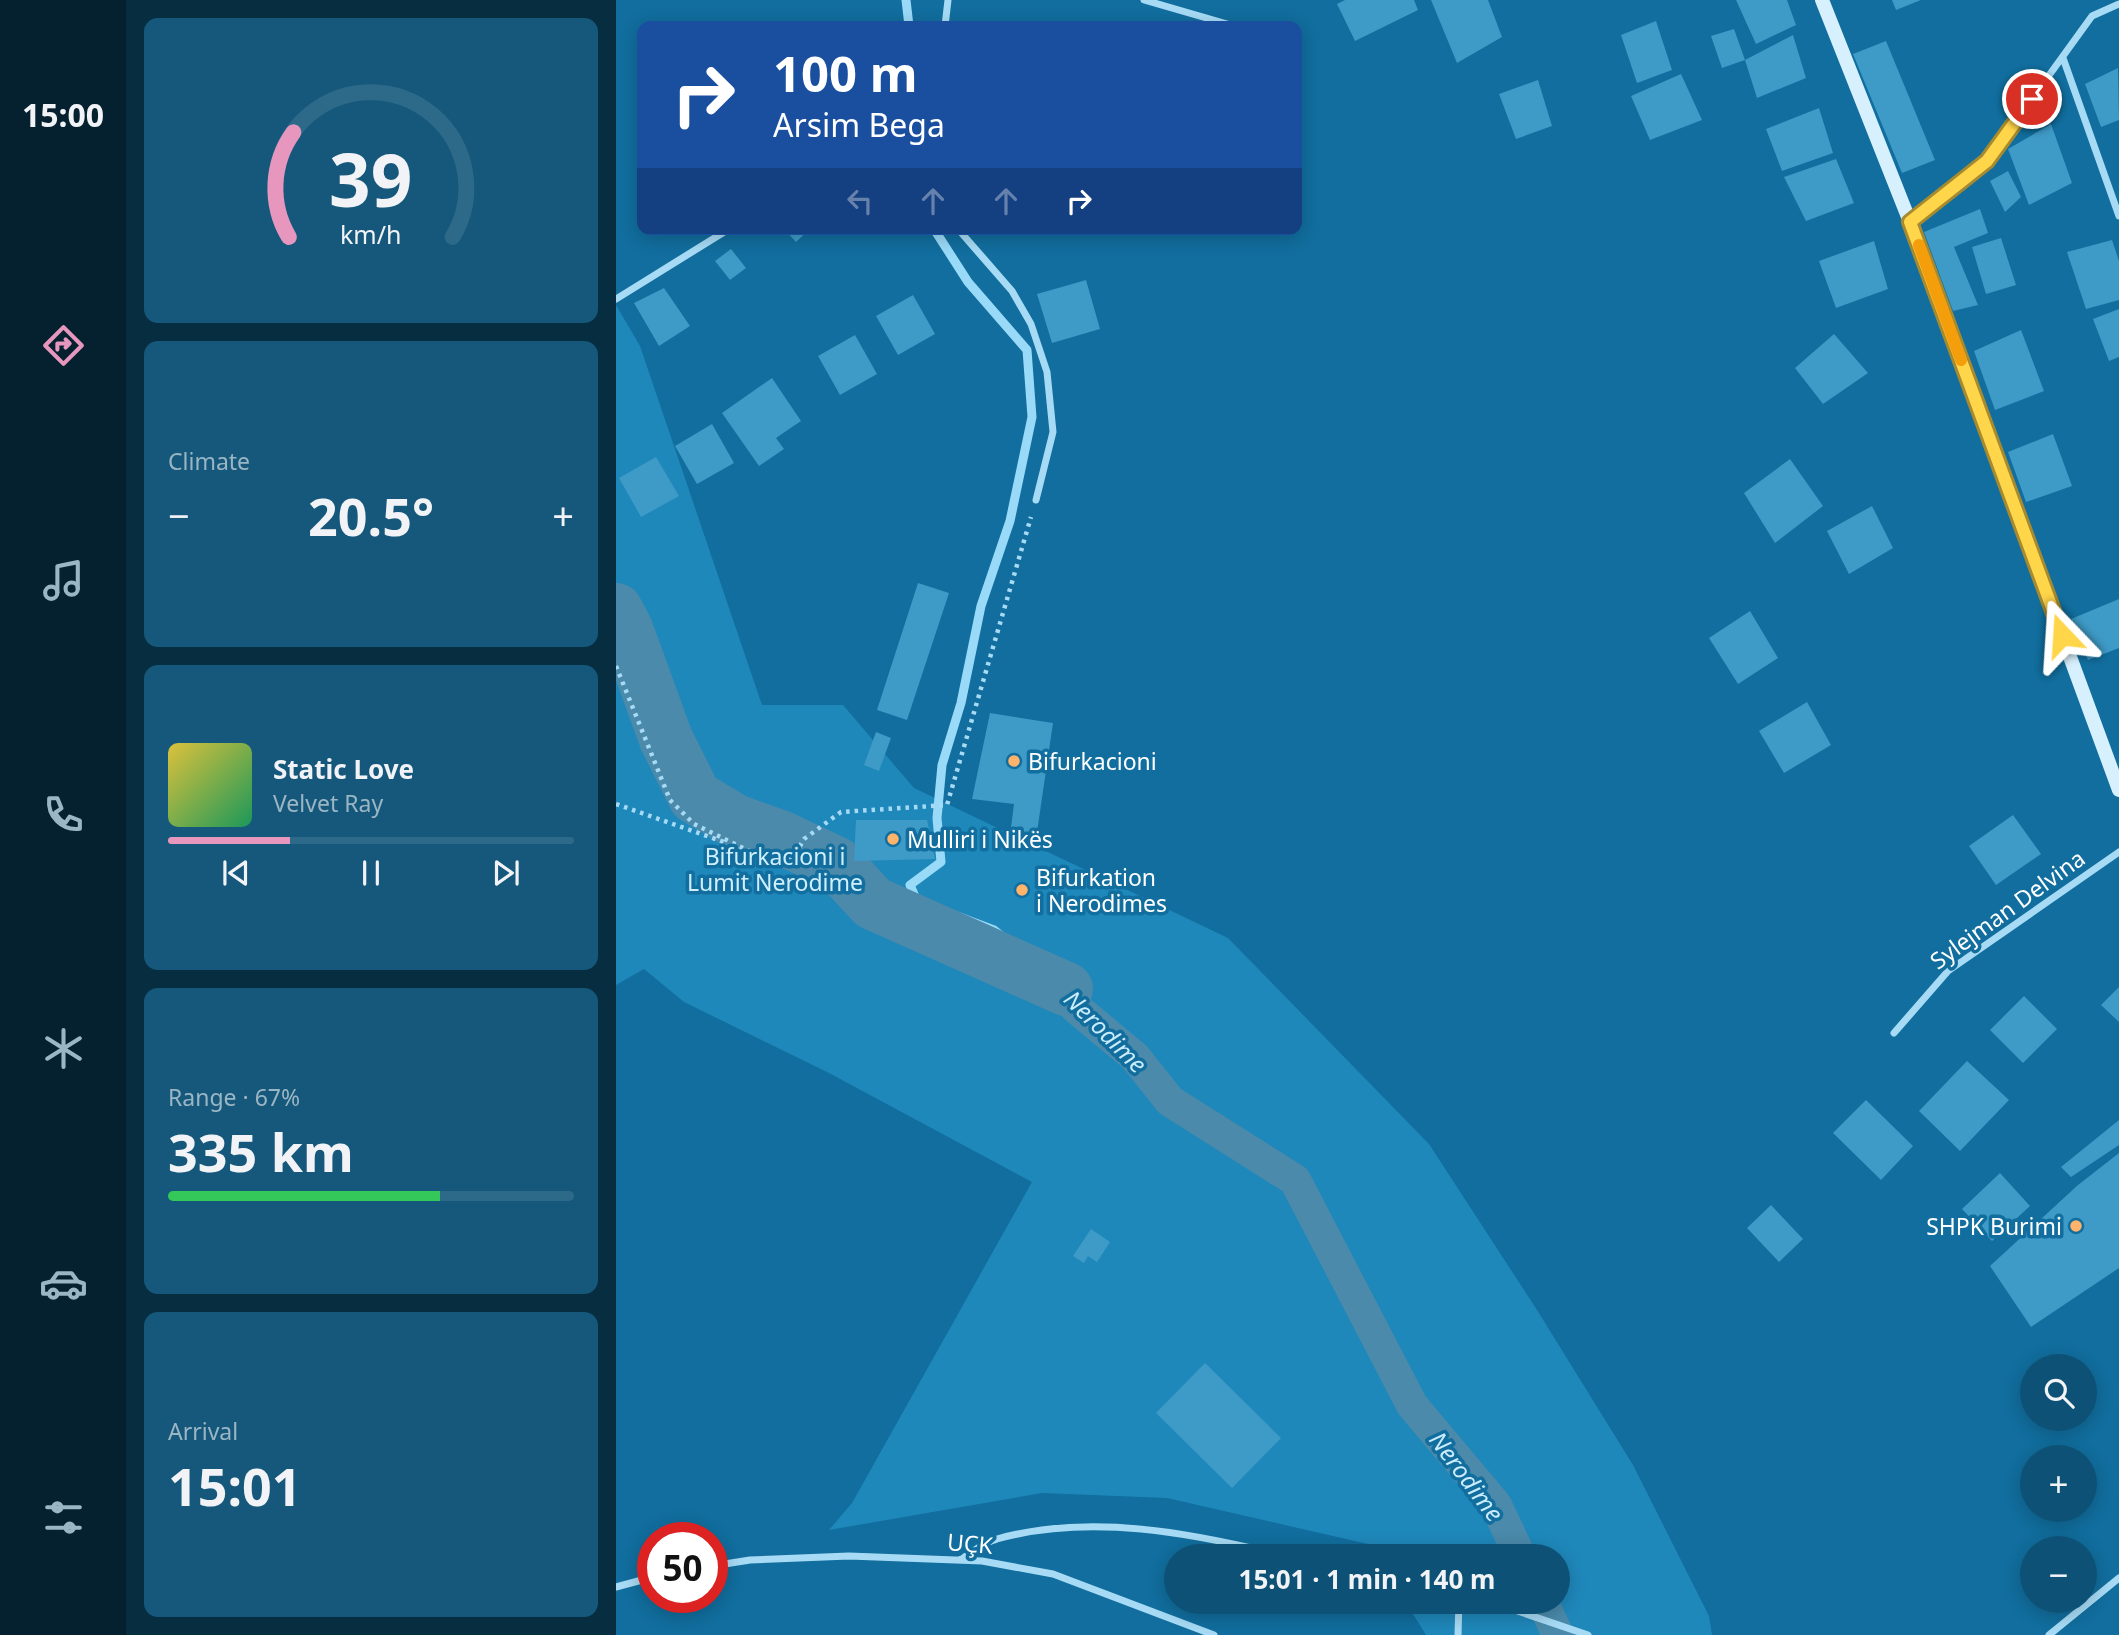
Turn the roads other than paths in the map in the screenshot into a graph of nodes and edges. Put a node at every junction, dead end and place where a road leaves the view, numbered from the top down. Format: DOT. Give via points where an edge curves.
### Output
graph roads {
  1 [pos="948,0"];
  2 [pos="1144,0"];
  3 [pos="1822,0"];
  4 [pos="2119,4"];
  5 [pos="946,21"];
  6 [pos="1217,21"];
  7 [pos="2063,58"];
  8 [pos="2119,216"];
  9 [pos="1910,222"];
  10 [pos="719,235"];
  11 [pos="963,235"];
  12 [pos="616,299"];
  13 [pos="1036,500"];
  14 [pos="2119,790"];
  15 [pos="2119,852"];
  16 [pos="1894,1033"];
  17 [pos="1218,1544"];
  18 [pos="959,1560"];
  19 [pos="728,1563"];
  20 [pos="2119,1578"];
  21 [pos="637,1581"];
  22 [pos="616,1587"];
  23 [pos="1459,1614"];
  24 [pos="1530,1614"];
  25 [pos="1586,1634"];
  26 [pos="1214,1635"];
  27 [pos="1458,1635"];
  28 [pos="2049,1635"];
  1 -- 5 [label="street"];
  2 -- 6 [label="street"];
  3 -- 9 [label="main road"];
  4 -- 7 [label="street" via="2092,16"];
  7 -- 8 [label="street"];
  7 -- 9 [label="street" via="1987,161"];
  9 -- 14 [label="main road"];
  10 -- 12 [label="street"];
  11 -- 13 [label="street" via="1012,291 1031,324 1047,372 1054,432"];
  15 -- 16 [label="street, Sylejman Delvina" via="1948,971"];
  17 -- 18 [label="street" via="1134,1529 1075,1525 995,1539"];
  18 -- 19 [label="street, UÇK" via="849,1556"];
  18 -- 26 [label="street, UÇK" via="1053,1574"];
  20 -- 28 [label="street"];
  21 -- 22 [label="street"];
  23 -- 27 [label="street"];
  24 -- 25 [label="street"];
}
